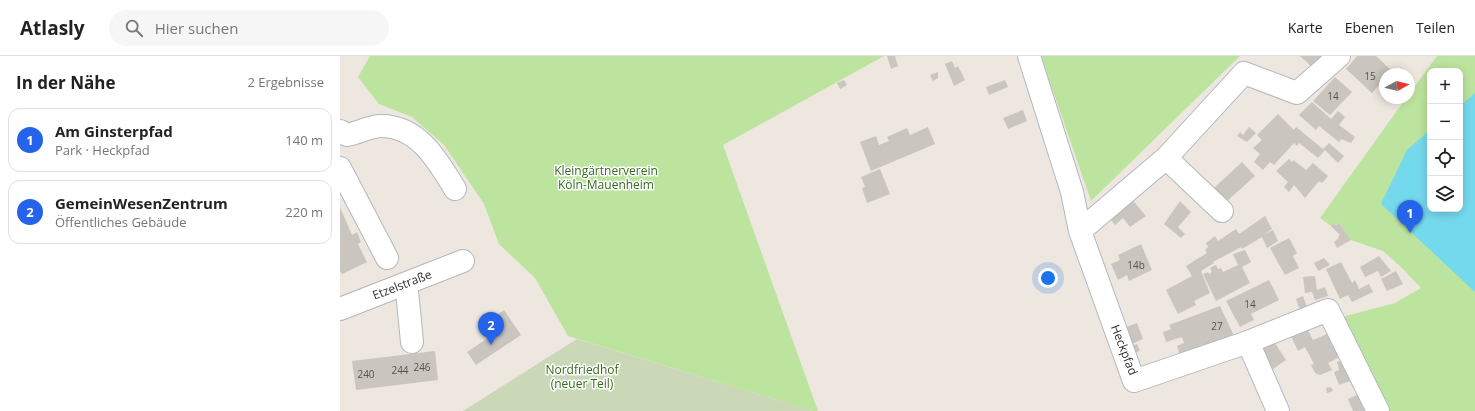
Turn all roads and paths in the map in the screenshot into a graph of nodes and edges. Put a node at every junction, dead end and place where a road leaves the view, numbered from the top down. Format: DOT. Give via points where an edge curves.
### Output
graph roads {
  1 [pos="1028,56"];
  2 [pos="1339,56"];
  3 [pos="340,131"];
  4 [pos="1166,158"];
  5 [pos="340,168"];
  6 [pos="455,189"];
  7 [pos="1222,211"];
  8 [pos="1080,231"];
  9 [pos="387,258"];
  10 [pos="463,261"];
  11 [pos="405,284"];
  12 [pos="340,309"];
  13 [pos="412,342"];
  14 [pos="1248,342"];
  15 [pos="1278,411"];
  16 [pos="1378,411"];
  1 -- 8 [label="street, Heckpfad" via="1072,192"];
  2 -- 4 [label="street" via="1296,93 1244,74"];
  3 -- 6 [label="street" via="347,135 379,126 405,131 428,150"];
  4 -- 7 [label="street"];
  4 -- 8 [label="street"];
  5 -- 9 [label="street"];
  8 -- 14 [label="street, Heckpfad" via="1134,380"];
  10 -- 11 [label="street, Etzelstraße"];
  11 -- 12 [label="street, Etzelstraße"];
  11 -- 13 [label="street"];
  14 -- 15 [label="street"];
  14 -- 16 [label="street, Heckpfad" via="1328,310"];
}
